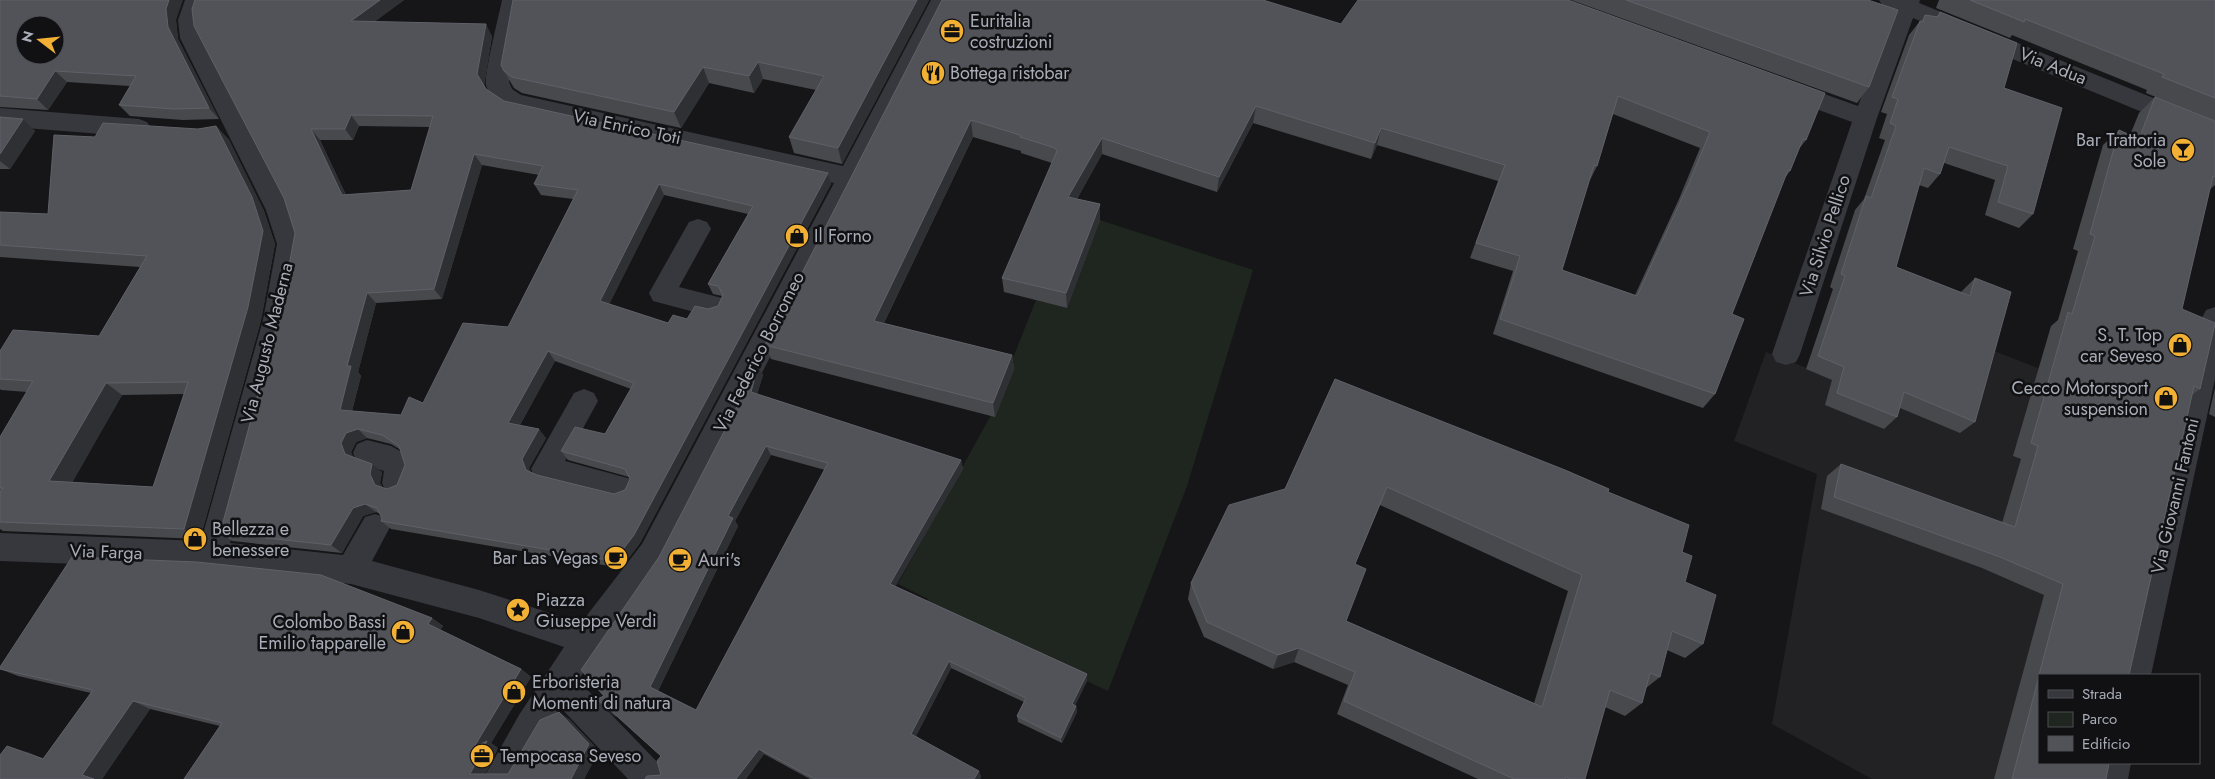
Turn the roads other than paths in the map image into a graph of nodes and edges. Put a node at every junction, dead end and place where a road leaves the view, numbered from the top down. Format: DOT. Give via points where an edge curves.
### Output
graph roads {
  1 [pos="196,0"];
  2 [pos="512,0"];
  3 [pos="938,0"];
  4 [pos="1902,2"];
  5 [pos="1762,81"];
  6 [pos="0,117"];
  7 [pos="1865,118"];
  8 [pos="237,128"];
  9 [pos="164,130"];
  10 [pos="211,132"];
  11 [pos="2215,133"];
  12 [pos="849,177"];
  13 [pos="698,229"];
  14 [pos="713,306"];
  15 [pos="2215,318"];
  16 [pos="1786,354"];
  17 [pos="584,401"];
  18 [pos="367,453"];
  19 [pos="396,483"];
  20 [pos="621,488"];
  21 [pos="374,527"];
  22 [pos="0,547"];
  23 [pos="212,555"];
  24 [pos="352,570"];
  25 [pos="587,640"];
  26 [pos="2135,674"];
  27 [pos="558,682"];
  28 [pos="2115,764"];
  29 [pos="499,779"];
  30 [pos="650,779"];
  31 [pos="2112,779"];
  1 -- 8 [label="street, Via Augusto Maderna" via="189,20 191,38"];
  2 -- 12 [label="street, Via Enrico Toti" via="497,82 499,91 507,99"];
  3 -- 12 [label="street, Via Federico Borromeo"];
  4 -- 7 [label="street, Via Silvio Pellico"];
  4 -- 11 [label="street, Via Adua"];
  5 -- 7 [label="street"];
  6 -- 9 [label="street"];
  7 -- 16 [label="street, Via Silvio Pellico"];
  8 -- 10 [label="street"];
  8 -- 23 [label="street, Via Augusto Maderna" via="278,210 290,244 276,320"];
  12 -- 25 [label="street, Via Federico Borromeo" via="768,320 673,502 644,570"];
  13 -- 14 [label="street" via="662,293"];
  15 -- 26 [label="street, Via Giovanni Fantoni"];
  17 -- 20 [label="street" via="545,469"];
  18 -- 19 [label="street" via="391,459 397,464"];
  21 -- 24 [label="street"];
  22 -- 23 [label="street, Via Farga"];
  23 -- 24 [label="street"];
  24 -- 25 [label="street" via="479,604"];
  25 -- 27 [label="street, Via Federico Borromeo"];
  27 -- 29 [label="street, Via Federico Borromeo"];
  27 -- 30 [label="street"];
  28 -- 31 [label="street"];
}
